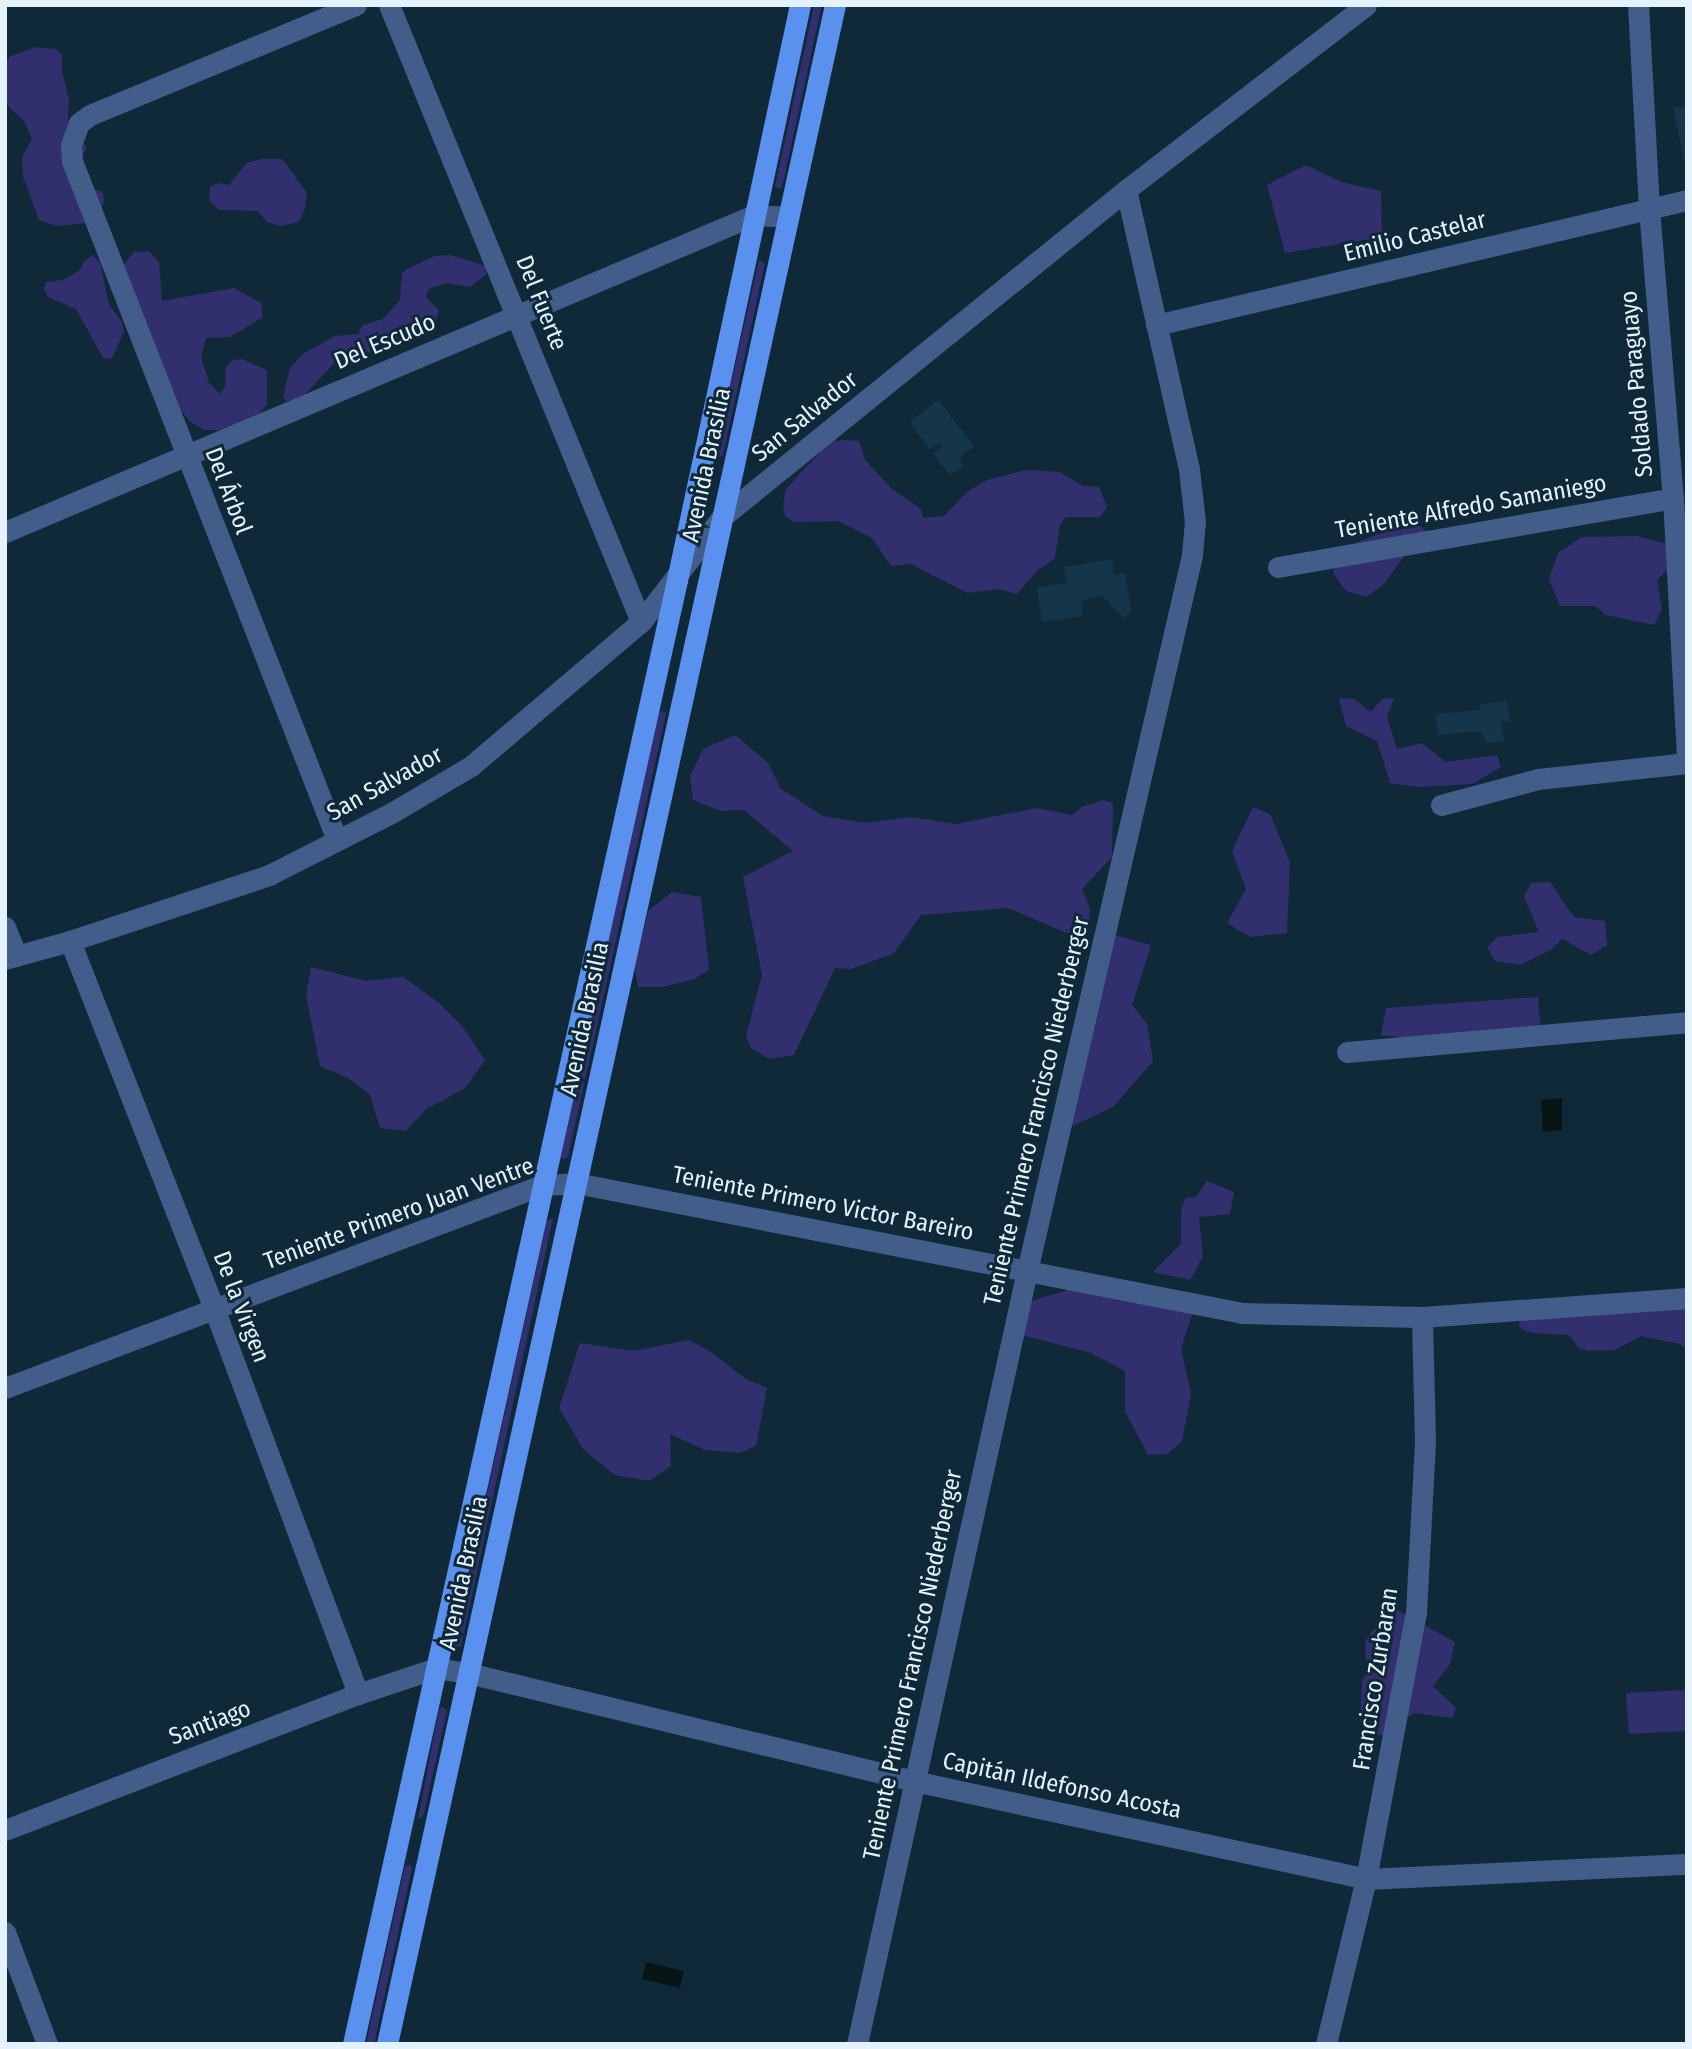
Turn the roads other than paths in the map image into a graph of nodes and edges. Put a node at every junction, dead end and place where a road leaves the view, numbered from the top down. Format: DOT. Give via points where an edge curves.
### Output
graph roads {
  1 [pos="356,5"];
  2 [pos="389,5"];
  3 [pos="800,5"];
  4 [pos="835,5"];
  5 [pos="1366,5"];
  6 [pos="1638,5"];
  7 [pos="1126,190"];
  8 [pos="1687,200"];
  9 [pos="1649,208"];
  10 [pos="754,215"];
  11 [pos="788,217"];
  12 [pos="517,314"];
  13 [pos="1156,324"];
  14 [pos="186,455"];
  15 [pos="1673,498"];
  16 [pos="722,517"];
  17 [pos="5,532"];
  18 [pos="1278,567"];
  19 [pos="677,580"];
  20 [pos="641,622"];
  21 [pos="1687,761"];
  22 [pos="1441,805"];
  23 [pos="337,840"];
  24 [pos="5,927"];
  25 [pos="71,941"];
  26 [pos="11,957"];
  27 [pos="1687,1022"];
  28 [pos="1347,1052"];
  29 [pos="576,1183"];
  30 [pos="542,1185"];
  31 [pos="1027,1270"];
  32 [pos="1687,1297"];
  33 [pos="215,1311"];
  34 [pos="1422,1317"];
  35 [pos="5,1388"];
  36 [pos="436,1668"];
  37 [pos="468,1673"];
  38 [pos="359,1694"];
  39 [pos="914,1781"];
  40 [pos="5,1830"];
  41 [pos="400,1831"];
  42 [pos="431,1841"];
  43 [pos="1687,1864"];
  44 [pos="1366,1879"];
  45 [pos="5,1932"];
  46 [pos="47,2044"];
  47 [pos="353,2044"];
  48 [pos="387,2044"];
  49 [pos="857,2044"];
  50 [pos="1326,2044"];
  1 -- 14 [label="street, Del Árbol" via="90,114 75,132 72,161"];
  2 -- 12 [label="street, Del Fuerte"];
  3 -- 10 [label="main road, Avenida Brasilia"];
  4 -- 11 [label="main road, Avenida Brasilia"];
  5 -- 7 [label="street, San Salvador"];
  6 -- 9 [label="street, Soldado Paraguayo"];
  7 -- 13 [label="street, Teniente Primero Francisco Niederberger"];
  7 -- 16 [label="street, San Salvador"];
  8 -- 9 [label="street, Emilio Castelar"];
  9 -- 13 [label="street, Emilio Castelar"];
  9 -- 15 [label="street, Soldado Paraguayo"];
  10 -- 11 [label="street, Del Escudo"];
  10 -- 12 [label="street, Del Escudo"];
  10 -- 19 [label="main road, Avenida Brasilia"];
  11 -- 16 [label="main road, Avenida Brasilia"];
  12 -- 14 [label="street, Del Escudo"];
  12 -- 20 [label="street, Del Fuerte"];
  13 -- 31 [label="street, Teniente Primero Francisco Niederberger" via="1189,469 1195,522 1192,555"];
  14 -- 17 [label="street, Del Escudo"];
  14 -- 23 [label="street, Del Árbol"];
  15 -- 18 [label="street, Teniente Alfredo Samaniego"];
  15 -- 21 [label="street, Soldado Paraguayo"];
  16 -- 19 [label="street, San Salvador" via="699,543"];
  16 -- 29 [label="main road, Avenida Brasilia"];
  19 -- 20 [label="street, San Salvador"];
  19 -- 30 [label="main road, Avenida Brasilia"];
  20 -- 23 [label="street, San Salvador" via="471,766"];
  21 -- 22 [label="street" via="1538,779"];
  23 -- 25 [label="street, San Salvador" via="269,875"];
  24 -- 26 [label="street"];
  25 -- 26 [label="street, San Salvador"];
  25 -- 33 [label="street, De la Virgen"];
  27 -- 28 [label="street"];
  29 -- 30 [label="street, Teniente Primero Juan Ventre"];
  29 -- 31 [label="street, Teniente Primero Victor Bareiro"];
  29 -- 37 [label="main road, Avenida Brasilia"];
  30 -- 33 [label="street, Teniente Primero Juan Ventre"];
  30 -- 36 [label="main road, Avenida Brasilia"];
  31 -- 34 [label="street, Teniente Primero Victor Bareiro" via="1235,1312"];
  31 -- 39 [label="street, Teniente Primero Francisco Niederberger"];
  32 -- 34 [label="street, Teniente Primero Victor Bareiro"];
  33 -- 35 [label="street, Teniente Primero Juan Ventre"];
  33 -- 38 [label="street, De la Virgen"];
  34 -- 44 [label="street, Francisco Zurbaran" via="1425,1441 1416,1613"];
  36 -- 37 [label="street, Capitán Ildefonso Acosta"];
  36 -- 38 [label="street, Santiago"];
  36 -- 41 [label="main road, Avenida Brasilia"];
  37 -- 39 [label="street, Capitán Ildefonso Acosta"];
  37 -- 42 [label="main road, Avenida Brasilia"];
  38 -- 40 [label="street, Santiago"];
  39 -- 44 [label="street, Capitán Ildefonso Acosta"];
  39 -- 49 [label="street, Teniente Primero Francisco Niederberger"];
  41 -- 42 [label="main road"];
  41 -- 47 [label="main road, Avenida Brasilia"];
  42 -- 48 [label="main road, Avenida Brasilia"];
  43 -- 44 [label="street, Capitán Ildefonso Acosta"];
  44 -- 50 [label="street, Francisco Zurbaran"];
  45 -- 46 [label="street"];
}
